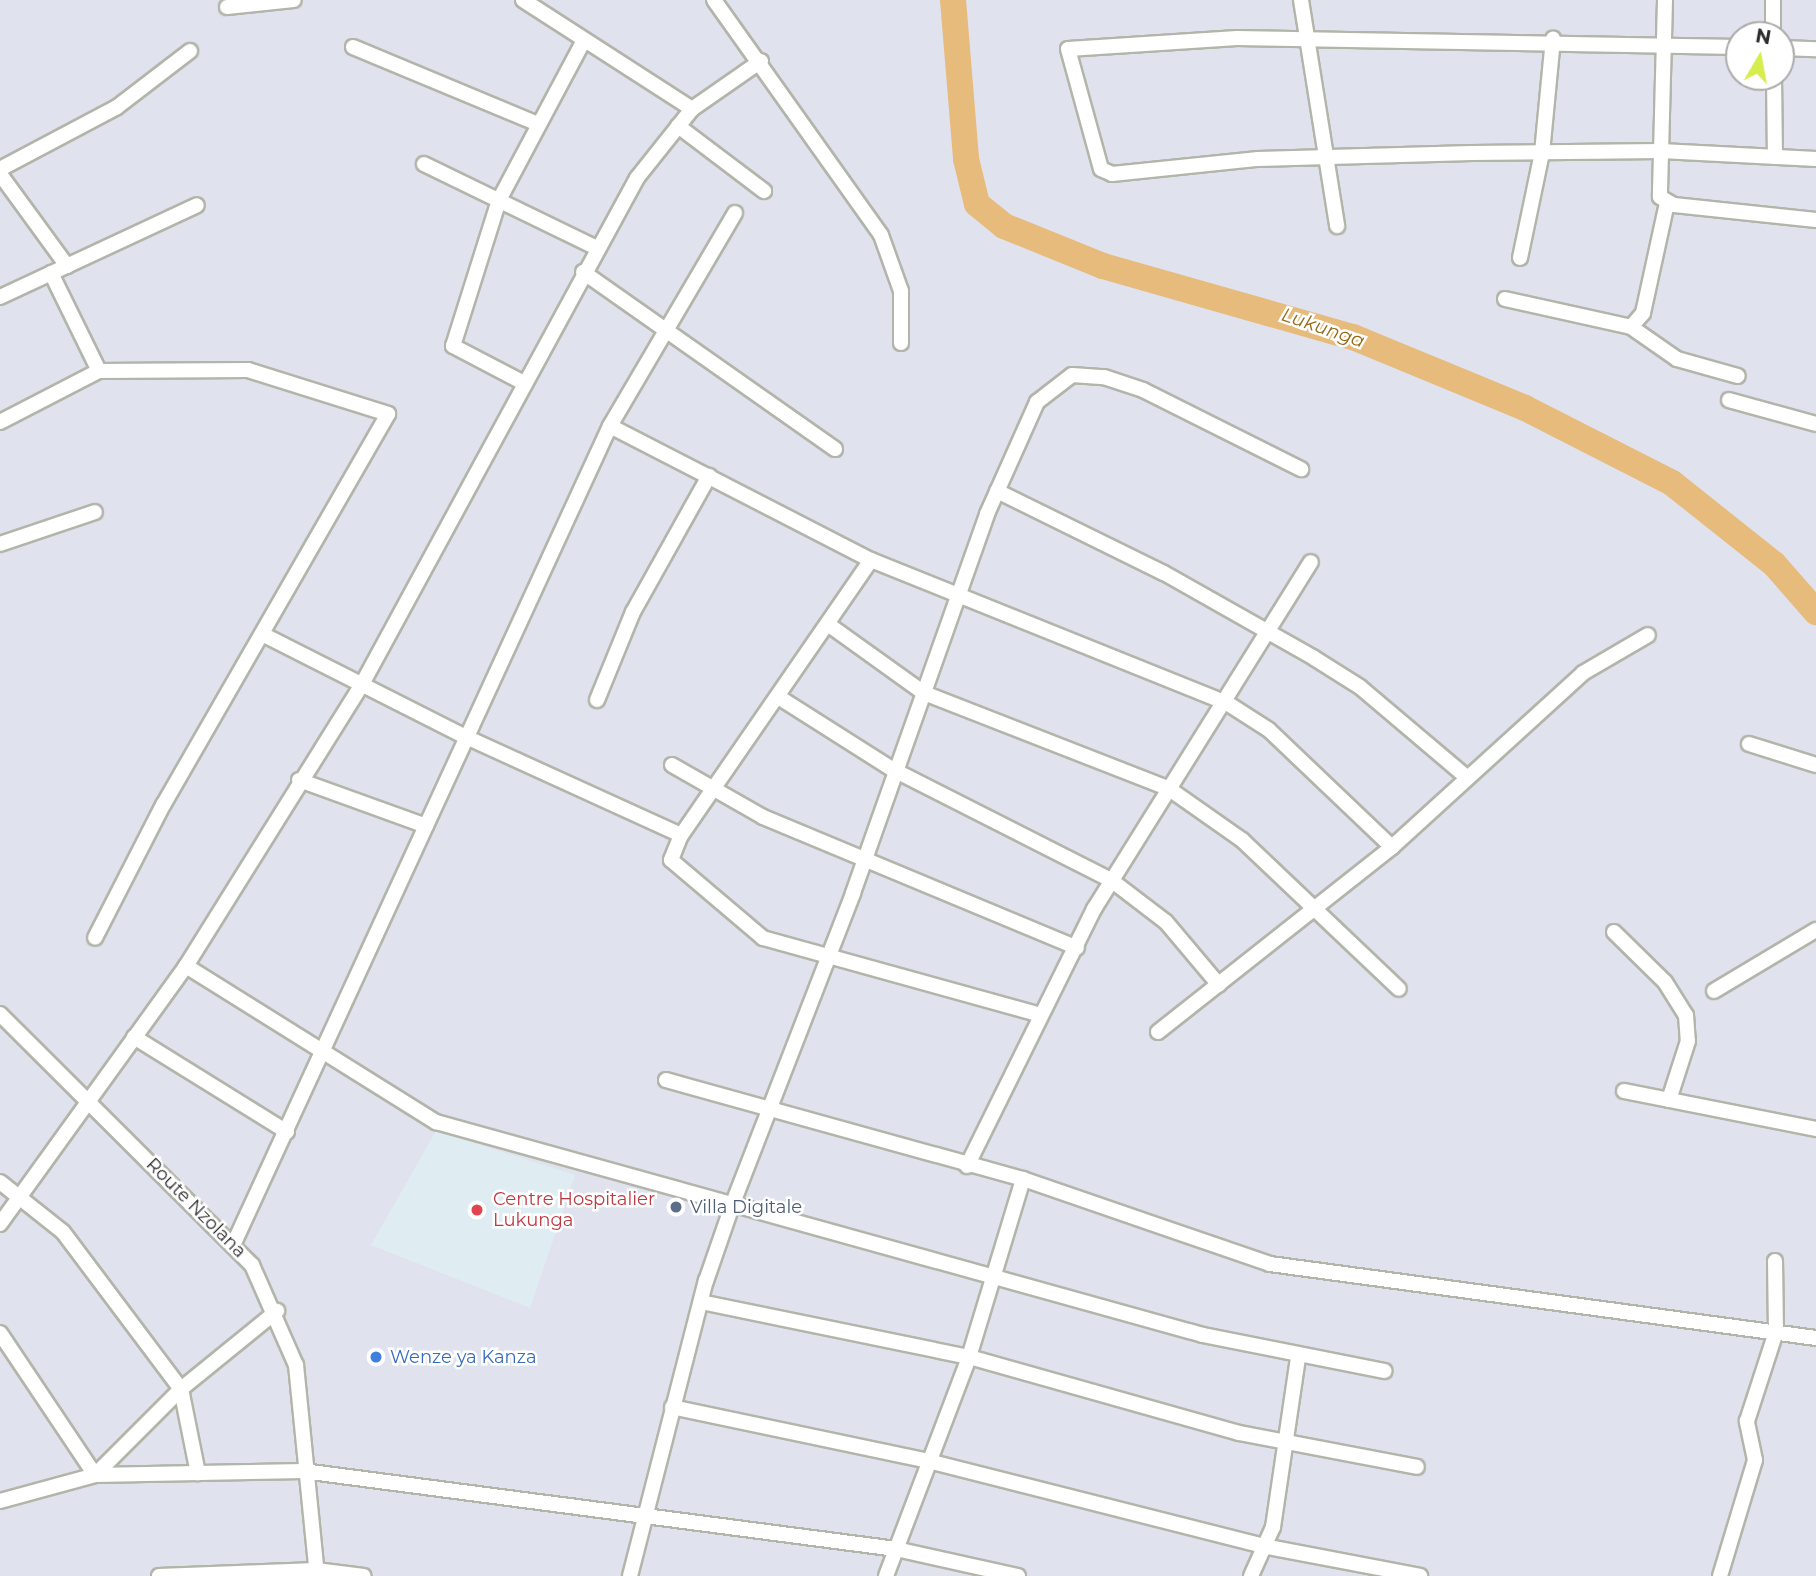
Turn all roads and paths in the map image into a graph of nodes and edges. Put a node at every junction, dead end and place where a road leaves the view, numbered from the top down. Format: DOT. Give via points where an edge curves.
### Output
graph roads {
  1 [pos="294,0"];
  2 [pos="523,0"];
  3 [pos="714,0"];
  4 [pos="1301,0"];
  5 [pos="1665,0"];
  6 [pos="1773,0"];
  7 [pos="227,7"];
  8 [pos="1773,21"];
  9 [pos="1553,39"];
  10 [pos="584,40"];
  11 [pos="1303,40"];
  12 [pos="1664,46"];
  13 [pos="353,47"];
  14 [pos="1725,47"];
  15 [pos="1795,48"];
  16 [pos="1816,49"];
  17 [pos="190,51"];
  18 [pos="761,61"];
  19 [pos="1774,91"];
  20 [pos="692,109"];
  21 [pos="538,124"];
  22 [pos="678,126"];
  23 [pos="1661,151"];
  24 [pos="1542,153"];
  25 [pos="1325,157"];
  26 [pos="1775,157"];
  27 [pos="1816,159"];
  28 [pos="424,164"];
  29 [pos="0,169"];
  30 [pos="0,174"];
  31 [pos="764,191"];
  32 [pos="499,200"];
  33 [pos="1667,203"];
  34 [pos="198,205"];
  35 [pos="735,212"];
  36 [pos="1816,220"];
  37 [pos="1337,226"];
  38 [pos="597,248"];
  39 [pos="1520,258"];
  40 [pos="66,265"];
  41 [pos="583,272"];
  42 [pos="51,273"];
  43 [pos="0,296"];
  44 [pos="1505,299"];
  45 [pos="1631,327"];
  46 [pos="666,331"];
  47 [pos="901,343"];
  48 [pos="99,371"];
  49 [pos="1738,376"];
  50 [pos="522,382"];
  51 [pos="1728,400"];
  52 [pos="0,422"];
  53 [pos="1816,424"];
  54 [pos="610,426"];
  55 [pos="835,449"];
  56 [pos="1301,469"];
  57 [pos="709,476"];
  58 [pos="997,491"];
  59 [pos="95,512"];
  60 [pos="0,544"];
  61 [pos="871,560"];
  62 [pos="1311,562"];
  63 [pos="958,595"];
  64 [pos="828,625"];
  65 [pos="1267,631"];
  66 [pos="264,635"];
  67 [pos="1648,635"];
  68 [pos="361,686"];
  69 [pos="924,693"];
  70 [pos="780,698"];
  71 [pos="597,700"];
  72 [pos="1227,703"];
  73 [pos="466,737"];
  74 [pos="1749,744"];
  75 [pos="672,765"];
  76 [pos="1816,765"];
  77 [pos="892,769"];
  78 [pos="1464,775"];
  79 [pos="299,780"];
  80 [pos="714,788"];
  81 [pos="1168,788"];
  82 [pos="426,826"];
  83 [pos="681,835"];
  84 [pos="1392,847"];
  85 [pos="864,856"];
  86 [pos="1111,880"];
  87 [pos="1312,905"];
  88 [pos="1816,930"];
  89 [pos="1614,932"];
  90 [pos="95,938"];
  91 [pos="1077,948"];
  92 [pos="828,957"];
  93 [pos="186,966"];
  94 [pos="1219,985"];
  95 [pos="1399,989"];
  96 [pos="1714,991"];
  97 [pos="0,1014"];
  98 [pos="1040,1015"];
  99 [pos="1158,1032"];
  100 [pos="134,1037"];
  101 [pos="324,1056"];
  102 [pos="666,1080"];
  103 [pos="1623,1091"];
  104 [pos="1669,1100"];
  105 [pos="88,1102"];
  106 [pos="767,1110"];
  107 [pos="1816,1129"];
  108 [pos="287,1132"];
  109 [pos="967,1166"];
  110 [pos="1023,1179"];
  111 [pos="0,1182"];
  112 [pos="20,1197"];
  113 [pos="733,1203"];
  114 [pos="0,1224"];
  115 [pos="234,1242"];
  116 [pos="1775,1261"];
  117 [pos="992,1275"];
  118 [pos="701,1302"];
  119 [pos="277,1311"];
  120 [pos="1776,1332"];
  121 [pos="0,1333"];
  122 [pos="1816,1338"];
  123 [pos="969,1357"];
  124 [pos="1298,1357"];
  125 [pos="1384,1371"];
  126 [pos="181,1390"];
  127 [pos="672,1407"];
  128 [pos="1282,1441"];
  129 [pos="928,1461"];
  130 [pos="1417,1467"];
  131 [pos="303,1471"];
  132 [pos="198,1473"];
  133 [pos="95,1475"];
  134 [pos="0,1501"];
  135 [pos="645,1514"];
  136 [pos="1263,1546"];
  137 [pos="896,1549"];
  138 [pos="316,1573"];
  139 [pos="159,1576"];
  140 [pos="363,1576"];
  141 [pos="630,1576"];
  142 [pos="886,1576"];
  143 [pos="1018,1576"];
  144 [pos="1251,1576"];
  145 [pos="1420,1576"];
  146 [pos="1720,1576"];
  1 -- 7 [label="street"];
  2 -- 10 [label="street"];
  3 -- 18 [label="street"];
  4 -- 11 [label="street"];
  5 -- 12 [label="street"];
  6 -- 8 [label="street"];
  9 -- 11 [label="street"];
  9 -- 12 [label="street"];
  9 -- 24 [label="street"];
  10 -- 20 [label="street"];
  10 -- 21 [label="street"];
  11 -- 25 [label="street"];
  11 -- 25 [label="street" via="1068,49 1101,169 1112,174"];
  12 -- 14 [label="street"];
  12 -- 23 [label="street"];
  13 -- 21 [label="street"];
  15 -- 16 [label="street"];
  17 -- 29 [label="street" via="117,107"];
  18 -- 20 [label="street"];
  18 -- 47 [label="street" via="880,235 901,291"];
  19 -- 26 [label="street"];
  20 -- 22 [label="street"];
  21 -- 32 [label="street"];
  22 -- 31 [label="street"];
  22 -- 38 [label="street" via="637,178"];
  23 -- 24 [label="street"];
  23 -- 26 [label="street"];
  23 -- 33 [label="street" via="1656,182"];
  24 -- 25 [label="street"];
  24 -- 39 [label="street"];
  25 -- 37 [label="street"];
  26 -- 27 [label="street"];
  28 -- 32 [label="street"];
  30 -- 40 [label="street"];
  32 -- 38 [label="street"];
  32 -- 50 [label="street" via="453,346"];
  33 -- 36 [label="street"];
  33 -- 45 [label="street" via="1643,313"];
  34 -- 40 [label="street"];
  35 -- 46 [label="street"];
  38 -- 41 [label="street"];
  40 -- 42 [label="street"];
  41 -- 46 [label="street"];
  41 -- 50 [label="street"];
  42 -- 43 [label="street"];
  42 -- 48 [label="street"];
  44 -- 45 [label="street"];
  45 -- 49 [label="street" via="1677,359"];
  46 -- 54 [label="street"];
  46 -- 55 [label="street"];
  48 -- 52 [label="street"];
  48 -- 66 [label="street" via="248,370 388,414"];
  50 -- 68 [label="street"];
  51 -- 53 [label="street"];
  54 -- 57 [label="street"];
  54 -- 73 [label="street"];
  56 -- 58 [label="street" via="1143,390 1072,374 1037,402"];
  57 -- 61 [label="street"];
  57 -- 71 [label="street" via="633,612"];
  58 -- 63 [label="street"];
  58 -- 65 [label="street"];
  59 -- 60 [label="street"];
  61 -- 63 [label="street"];
  61 -- 64 [label="street"];
  62 -- 65 [label="street"];
  63 -- 69 [label="street"];
  63 -- 72 [label="street"];
  64 -- 69 [label="street"];
  64 -- 70 [label="street"];
  65 -- 72 [label="street"];
  65 -- 78 [label="street" via="1360,687"];
  66 -- 68 [label="street"];
  66 -- 90 [label="street" via="163,805"];
  67 -- 78 [label="street" via="1583,673"];
  68 -- 73 [label="street"];
  68 -- 79 [label="street"];
  69 -- 77 [label="street"];
  69 -- 81 [label="street"];
  70 -- 77 [label="street"];
  70 -- 80 [label="street"];
  72 -- 81 [label="street"];
  72 -- 84 [label="street" via="1269,730"];
  73 -- 82 [label="street"];
  73 -- 83 [label="street"];
  74 -- 76 [label="street"];
  75 -- 80 [label="street"];
  77 -- 85 [label="street"];
  77 -- 86 [label="street"];
  78 -- 84 [label="street"];
  79 -- 82 [label="street"];
  79 -- 93 [label="street"];
  80 -- 83 [label="street"];
  80 -- 85 [label="street" via="763,817"];
  81 -- 86 [label="street"];
  81 -- 87 [label="street" via="1242,840"];
  82 -- 101 [label="street"];
  83 -- 92 [label="street" via="671,860 747,931"];
  84 -- 87 [label="street"];
  85 -- 91 [label="street"];
  85 -- 92 [label="street"];
  86 -- 91 [label="street"];
  86 -- 94 [label="street" via="1166,922"];
  87 -- 94 [label="street"];
  87 -- 95 [label="street"];
  88 -- 96 [label="street"];
  89 -- 104 [label="street" via="1665,982 1686,1015 1689,1041"];
  91 -- 98 [label="street"];
  92 -- 98 [label="street"];
  92 -- 106 [label="street"];
  93 -- 100 [label="street"];
  93 -- 101 [label="street"];
  94 -- 99 [label="street"];
  97 -- 105 [label="street, Route Nzolana"];
  98 -- 109 [label="street"];
  100 -- 105 [label="street"];
  100 -- 108 [label="street"];
  101 -- 108 [label="street"];
  101 -- 113 [label="street" via="436,1122"];
  102 -- 106 [label="street"];
  103 -- 104 [label="street"];
  104 -- 107 [label="street"];
  105 -- 112 [label="street"];
  105 -- 115 [label="street, Route Nzolana"];
  106 -- 109 [label="street"];
  106 -- 113 [label="street"];
  108 -- 115 [label="street"];
  109 -- 110 [label="street"];
  110 -- 117 [label="street"];
  110 -- 120 [label="street" via="1270,1264"];
  111 -- 112 [label="street"];
  112 -- 114 [label="street"];
  112 -- 126 [label="street" via="71,1241"];
  113 -- 117 [label="street"];
  113 -- 118 [label="street"];
  115 -- 119 [label="street, Route Nzolana"];
  116 -- 120 [label="street"];
  117 -- 123 [label="street"];
  117 -- 124 [label="street"];
  118 -- 123 [label="street"];
  118 -- 127 [label="street"];
  119 -- 126 [label="street"];
  119 -- 131 [label="street, Route Nzolana" via="296,1365"];
  120 -- 122 [label="street"];
  120 -- 146 [label="street" via="1747,1421 1755,1460"];
  121 -- 133 [label="street"];
  123 -- 128 [label="street"];
  123 -- 129 [label="street"];
  124 -- 125 [label="street"];
  124 -- 128 [label="street"];
  126 -- 132 [label="street"];
  126 -- 133 [label="street"];
  127 -- 129 [label="street"];
  127 -- 135 [label="street"];
  128 -- 130 [label="street"];
  128 -- 136 [label="street" via="1273,1527"];
  129 -- 136 [label="street"];
  129 -- 137 [label="street"];
  131 -- 132 [label="street"];
  131 -- 135 [label="street"];
  131 -- 138 [label="street, Route Nzolana"];
  132 -- 133 [label="street"];
  133 -- 134 [label="street"];
  135 -- 137 [label="street"];
  135 -- 141 [label="street"];
  136 -- 144 [label="street"];
  136 -- 145 [label="street"];
  137 -- 142 [label="street"];
  137 -- 143 [label="street"];
  138 -- 139 [label="street"];
  138 -- 140 [label="street"];
}
